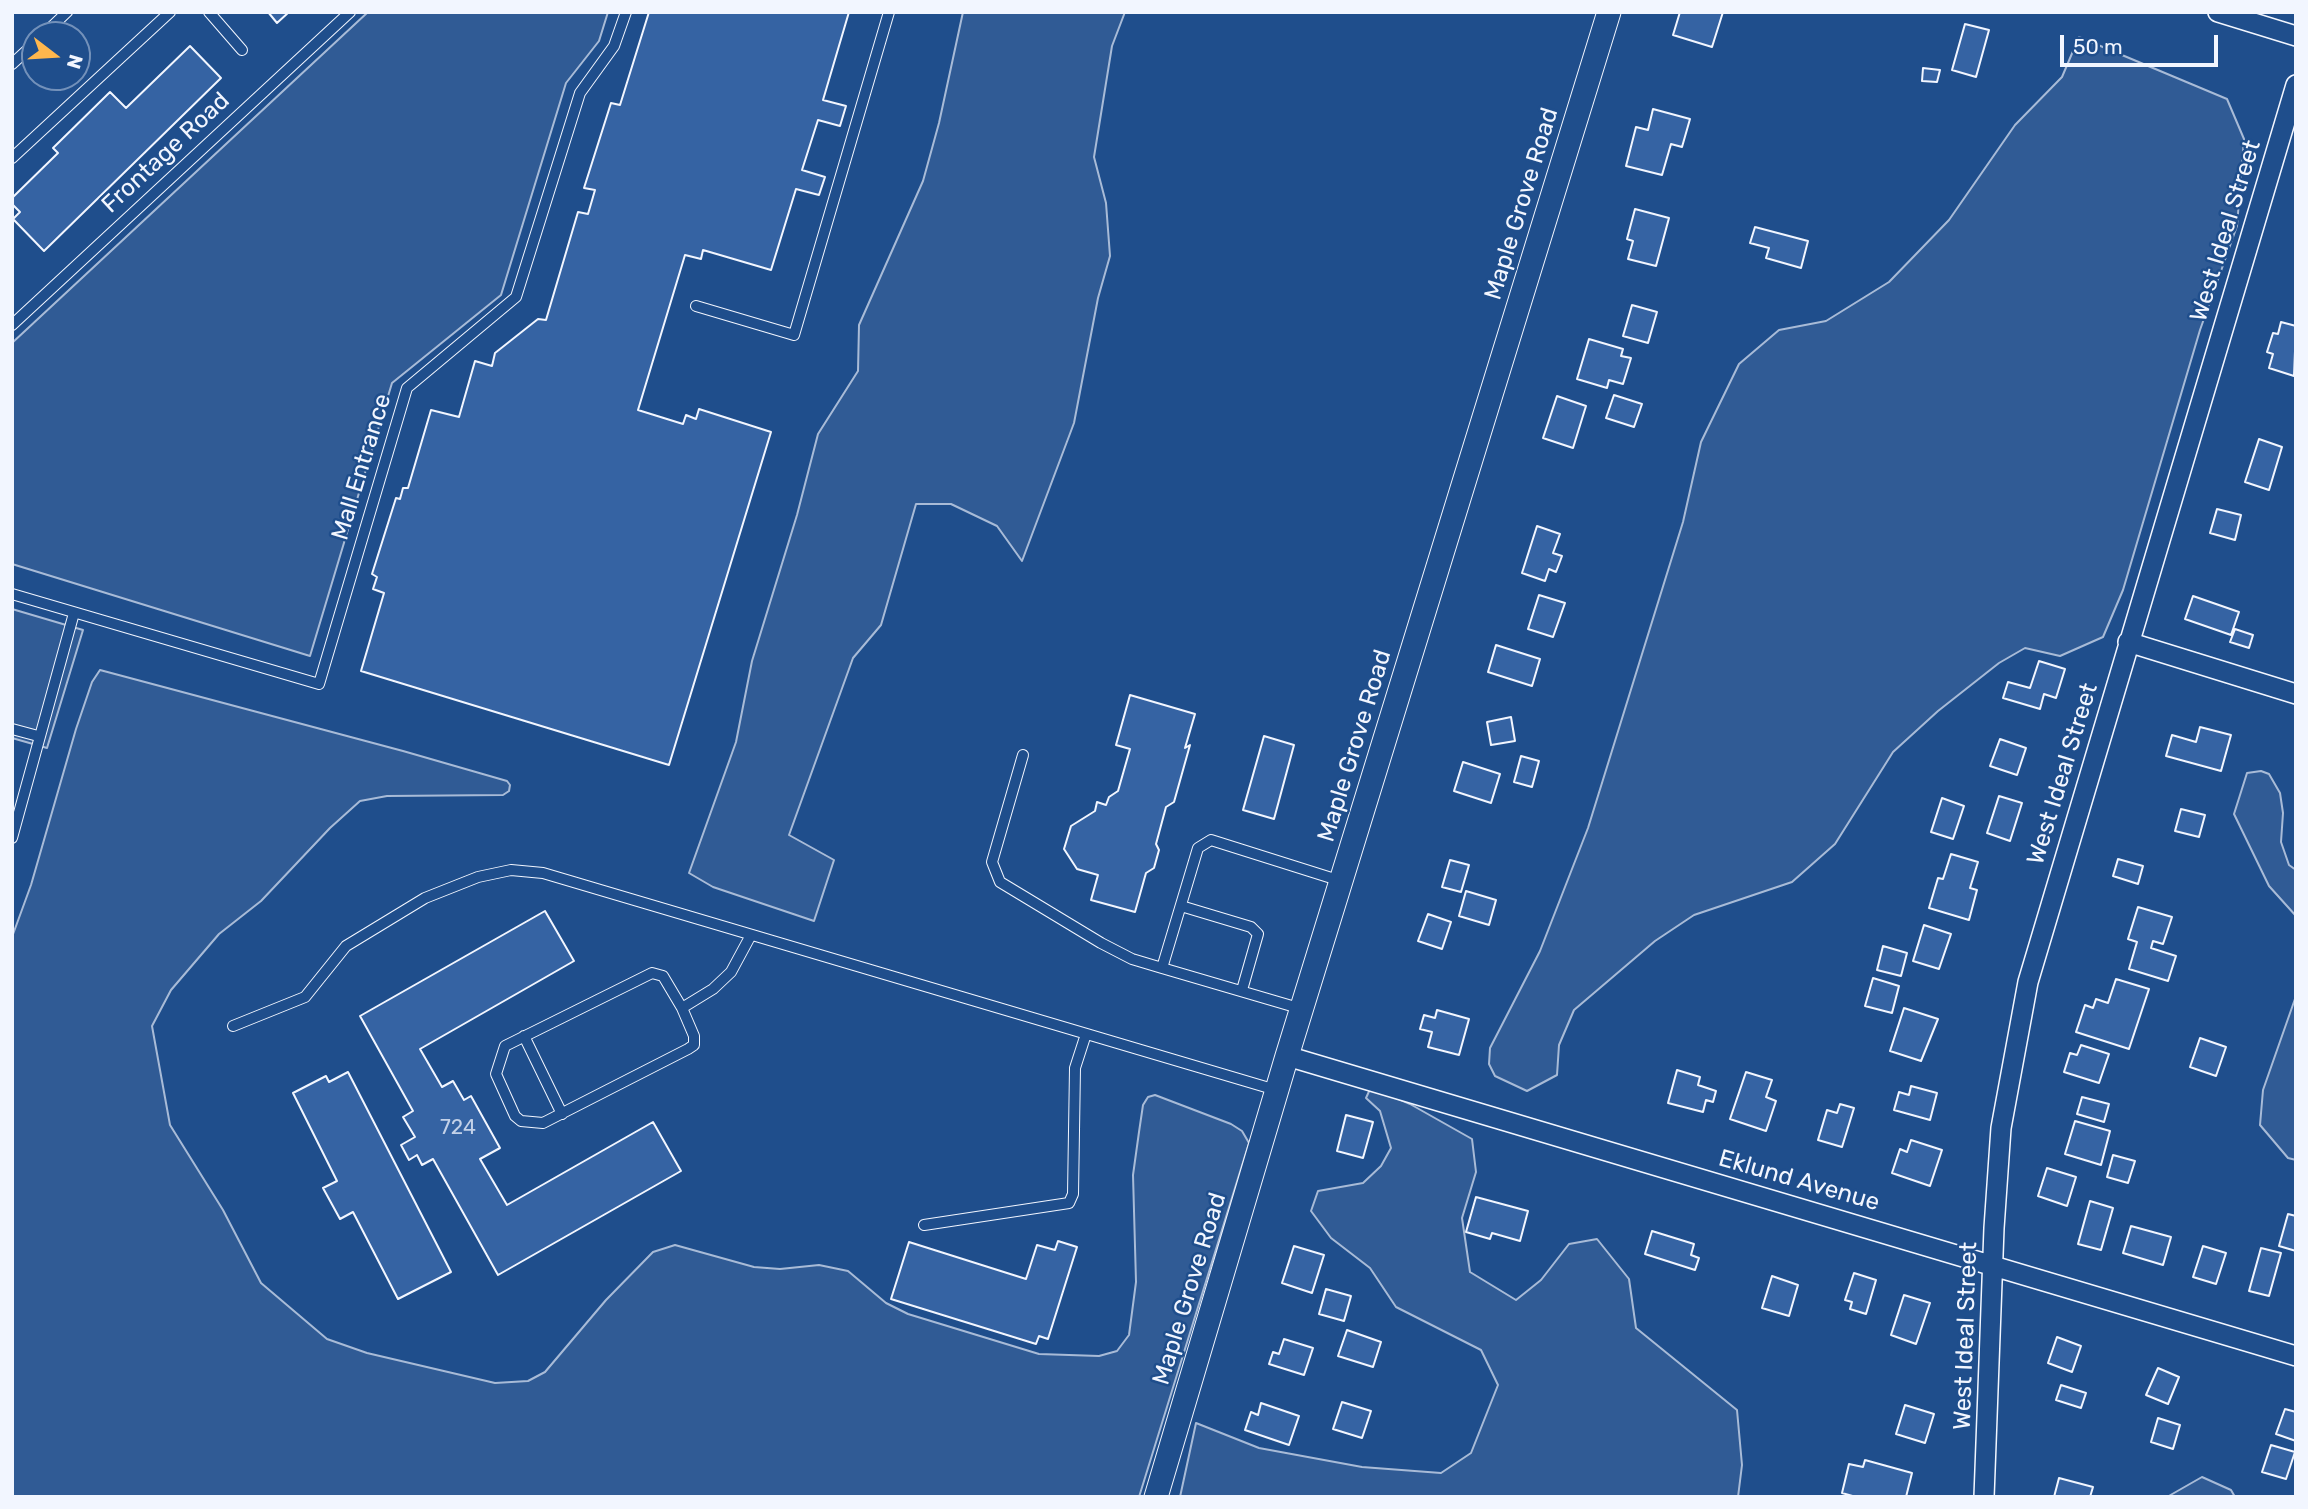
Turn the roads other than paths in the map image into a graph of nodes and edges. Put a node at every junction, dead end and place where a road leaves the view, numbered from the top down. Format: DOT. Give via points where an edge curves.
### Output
graph roads {
  1 [pos="170,12"];
  2 [pos="209,12"];
  3 [pos="350,12"];
  4 [pos="626,12"];
  5 [pos="889,12"];
  6 [pos="1609,12"];
  7 [pos="2218,12"];
  8 [pos="2296,36"];
  9 [pos="242,50"];
  10 [pos="2296,85"];
  11 [pos="12,158"];
  12 [pos="696,306"];
  13 [pos="12,325"];
  14 [pos="12,594"];
  15 [pos="74,613"];
  16 [pos="2128,642"];
  17 [pos="2296,694"];
  18 [pos="12,729"];
  19 [pos="38,736"];
  20 [pos="1023,755"];
  21 [pos="12,838"];
  22 [pos="1341,881"];
  23 [pos="1181,906"];
  24 [pos="751,934"];
  25 [pos="1162,968"];
  26 [pos="1242,990"];
  27 [pos="682,1008"];
  28 [pos="1301,1009"];
  29 [pos="233,1026"];
  30 [pos="1086,1034"];
  31 [pos="524,1036"];
  32 [pos="1287,1056"];
  33 [pos="1277,1091"];
  34 [pos="562,1114"];
  35 [pos="924,1225"];
  36 [pos="1993,1264"];
  37 [pos="2296,1356"];
  38 [pos="1156,1497"];
  39 [pos="1984,1497"];
  1 -- 11 [label="lane"];
  2 -- 9 [label="lane"];
  3 -- 13 [label="lane, Frontage Road"];
  4 -- 15 [label="lane, Mall Entrance" via="614,46 580,93 516,297 407,388 318,684"];
  5 -- 12 [label="lane" via="794,335"];
  6 -- 22 [label="street, Maple Grove Road"];
  7 -- 8 [label="street"];
  10 -- 16 [label="street, West Ideal Street"];
  14 -- 15 [label="lane, Mall Entrance"];
  15 -- 19 [label="lane"];
  16 -- 17 [label="street"];
  16 -- 36 [label="street, West Ideal Street" via="2025,994 2001,1128"];
  18 -- 19 [label="lane"];
  19 -- 21 [label="lane"];
  20 -- 25 [label="lane" via="992,862 1000,882 1101,943"];
  22 -- 23 [label="lane" via="1211,840 1198,848"];
  22 -- 28 [label="street, Maple Grove Road"];
  23 -- 25 [label="lane"];
  23 -- 26 [label="lane" via="1251,927 1258,934"];
  24 -- 27 [label="lane" via="731,972"];
  24 -- 29 [label="lane" via="543,873 511,870 478,877 425,898 346,946 305,997"];
  24 -- 30 [label="lane"];
  25 -- 26 [label="lane"];
  26 -- 28 [label="lane"];
  27 -- 31 [label="lane" via="663,976 652,973"];
  27 -- 34 [label="lane" via="694,1045"];
  28 -- 32 [label="street, Maple Grove Road"];
  30 -- 33 [label="lane"];
  30 -- 35 [label="lane" via="1075,1068 1073,1194 1069,1203"];
  31 -- 34 [label="lane"];
  31 -- 34 [label="lane" via="505,1046 498,1082 521,1121 543,1123"];
  32 -- 33 [label="street, Maple Grove Road"];
  32 -- 36 [label="street, Eklund Avenue"];
  33 -- 38 [label="street, Maple Grove Road"];
  36 -- 37 [label="street, Eklund Avenue"];
  36 -- 39 [label="street, West Ideal Street"];
}
